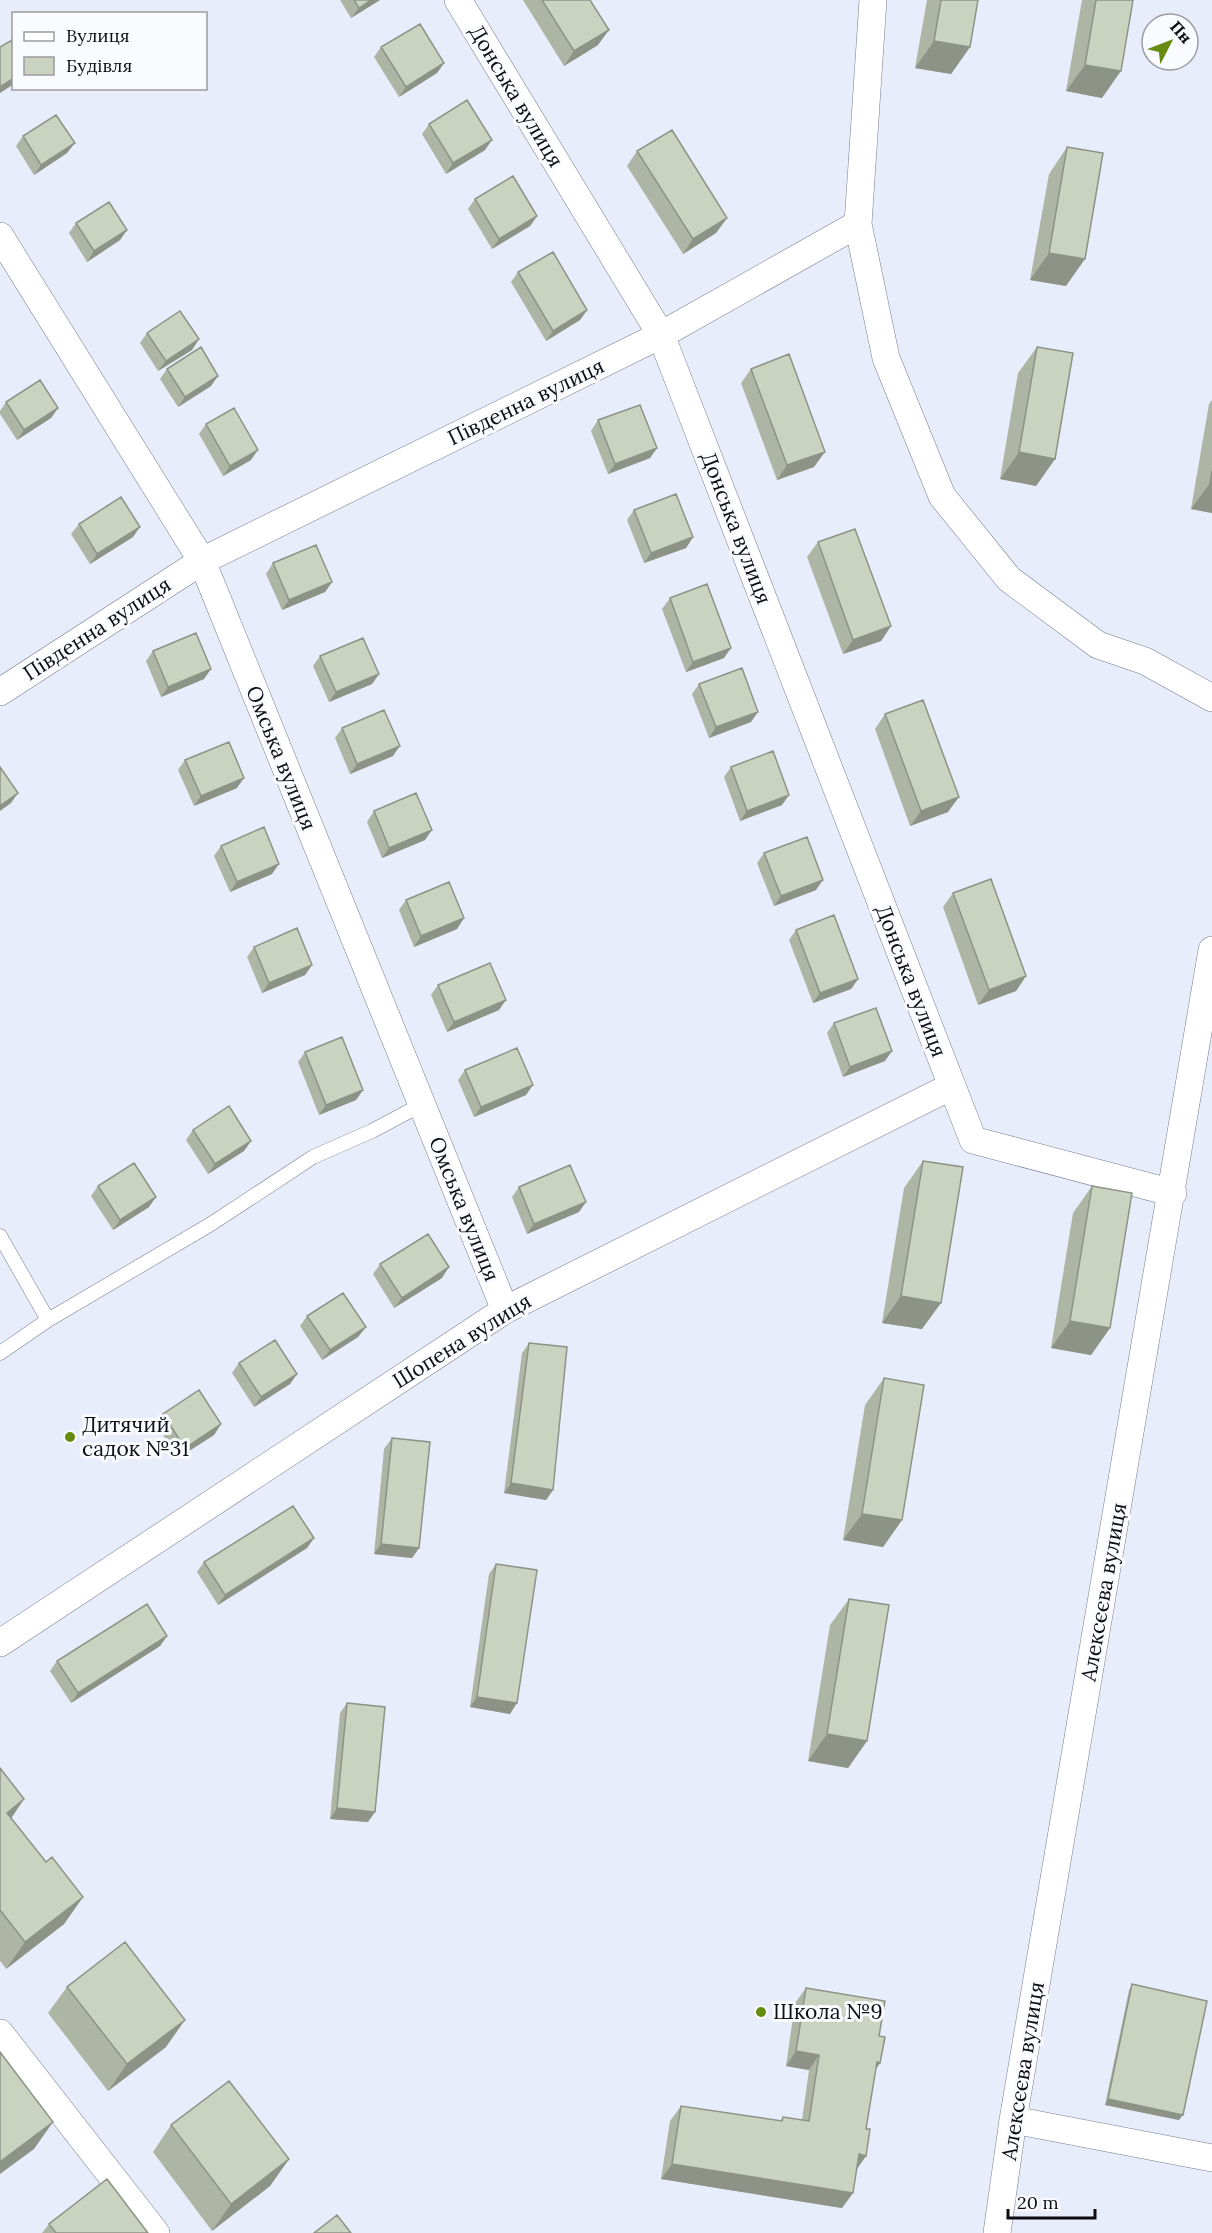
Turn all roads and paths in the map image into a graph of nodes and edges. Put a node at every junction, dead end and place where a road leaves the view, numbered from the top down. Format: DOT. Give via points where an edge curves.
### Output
graph roads {
  1 [pos="458,0"];
  2 [pos="873,0"];
  3 [pos="858,224"];
  4 [pos="0,236"];
  5 [pos="661,335"];
  6 [pos="202,561"];
  7 [pos="0,692"];
  8 [pos="1212,698"];
  9 [pos="1212,950"];
  10 [pos="952,1086"];
  11 [pos="421,1105"];
  12 [pos="1173,1193"];
  13 [pos="0,1236"];
  14 [pos="505,1310"];
  15 [pos="48,1320"];
  16 [pos="0,1353"];
  17 [pos="0,1643"];
  18 [pos="0,2033"];
  19 [pos="1013,2120"];
  20 [pos="1212,2158"];
  21 [pos="156,2233"];
  22 [pos="997,2233"];
  1 -- 5 [label="street, Донська вулиця"];
  2 -- 3 [label="street"];
  3 -- 5 [label="street, Південна вулиця"];
  3 -- 8 [label="street" via="886,358 942,496 1009,579 1098,645 1145,661"];
  4 -- 6 [label="street, Омська вулиця"];
  5 -- 6 [label="street, Південна вулиця"];
  5 -- 10 [label="street, Донська вулиця"];
  6 -- 7 [label="street, Південна вулиця"];
  6 -- 11 [label="street, Омська вулиця"];
  9 -- 12 [label="street, Алексєєва вулиця"];
  10 -- 12 [label="street, Донська вулиця" via="973,1140"];
  10 -- 14 [label="street, Шопена вулиця"];
  11 -- 14 [label="street, Омська вулиця"];
  11 -- 15 [label="lane" via="313,1157 211,1224"];
  12 -- 19 [label="street, Алексєєва вулиця"];
  13 -- 15 [label="lane"];
  14 -- 17 [label="street, Шопена вулиця"];
  15 -- 16 [label="lane"];
  18 -- 21 [label="street"];
  19 -- 20 [label="street"];
  19 -- 22 [label="street, Алексєєва вулиця"];
}
